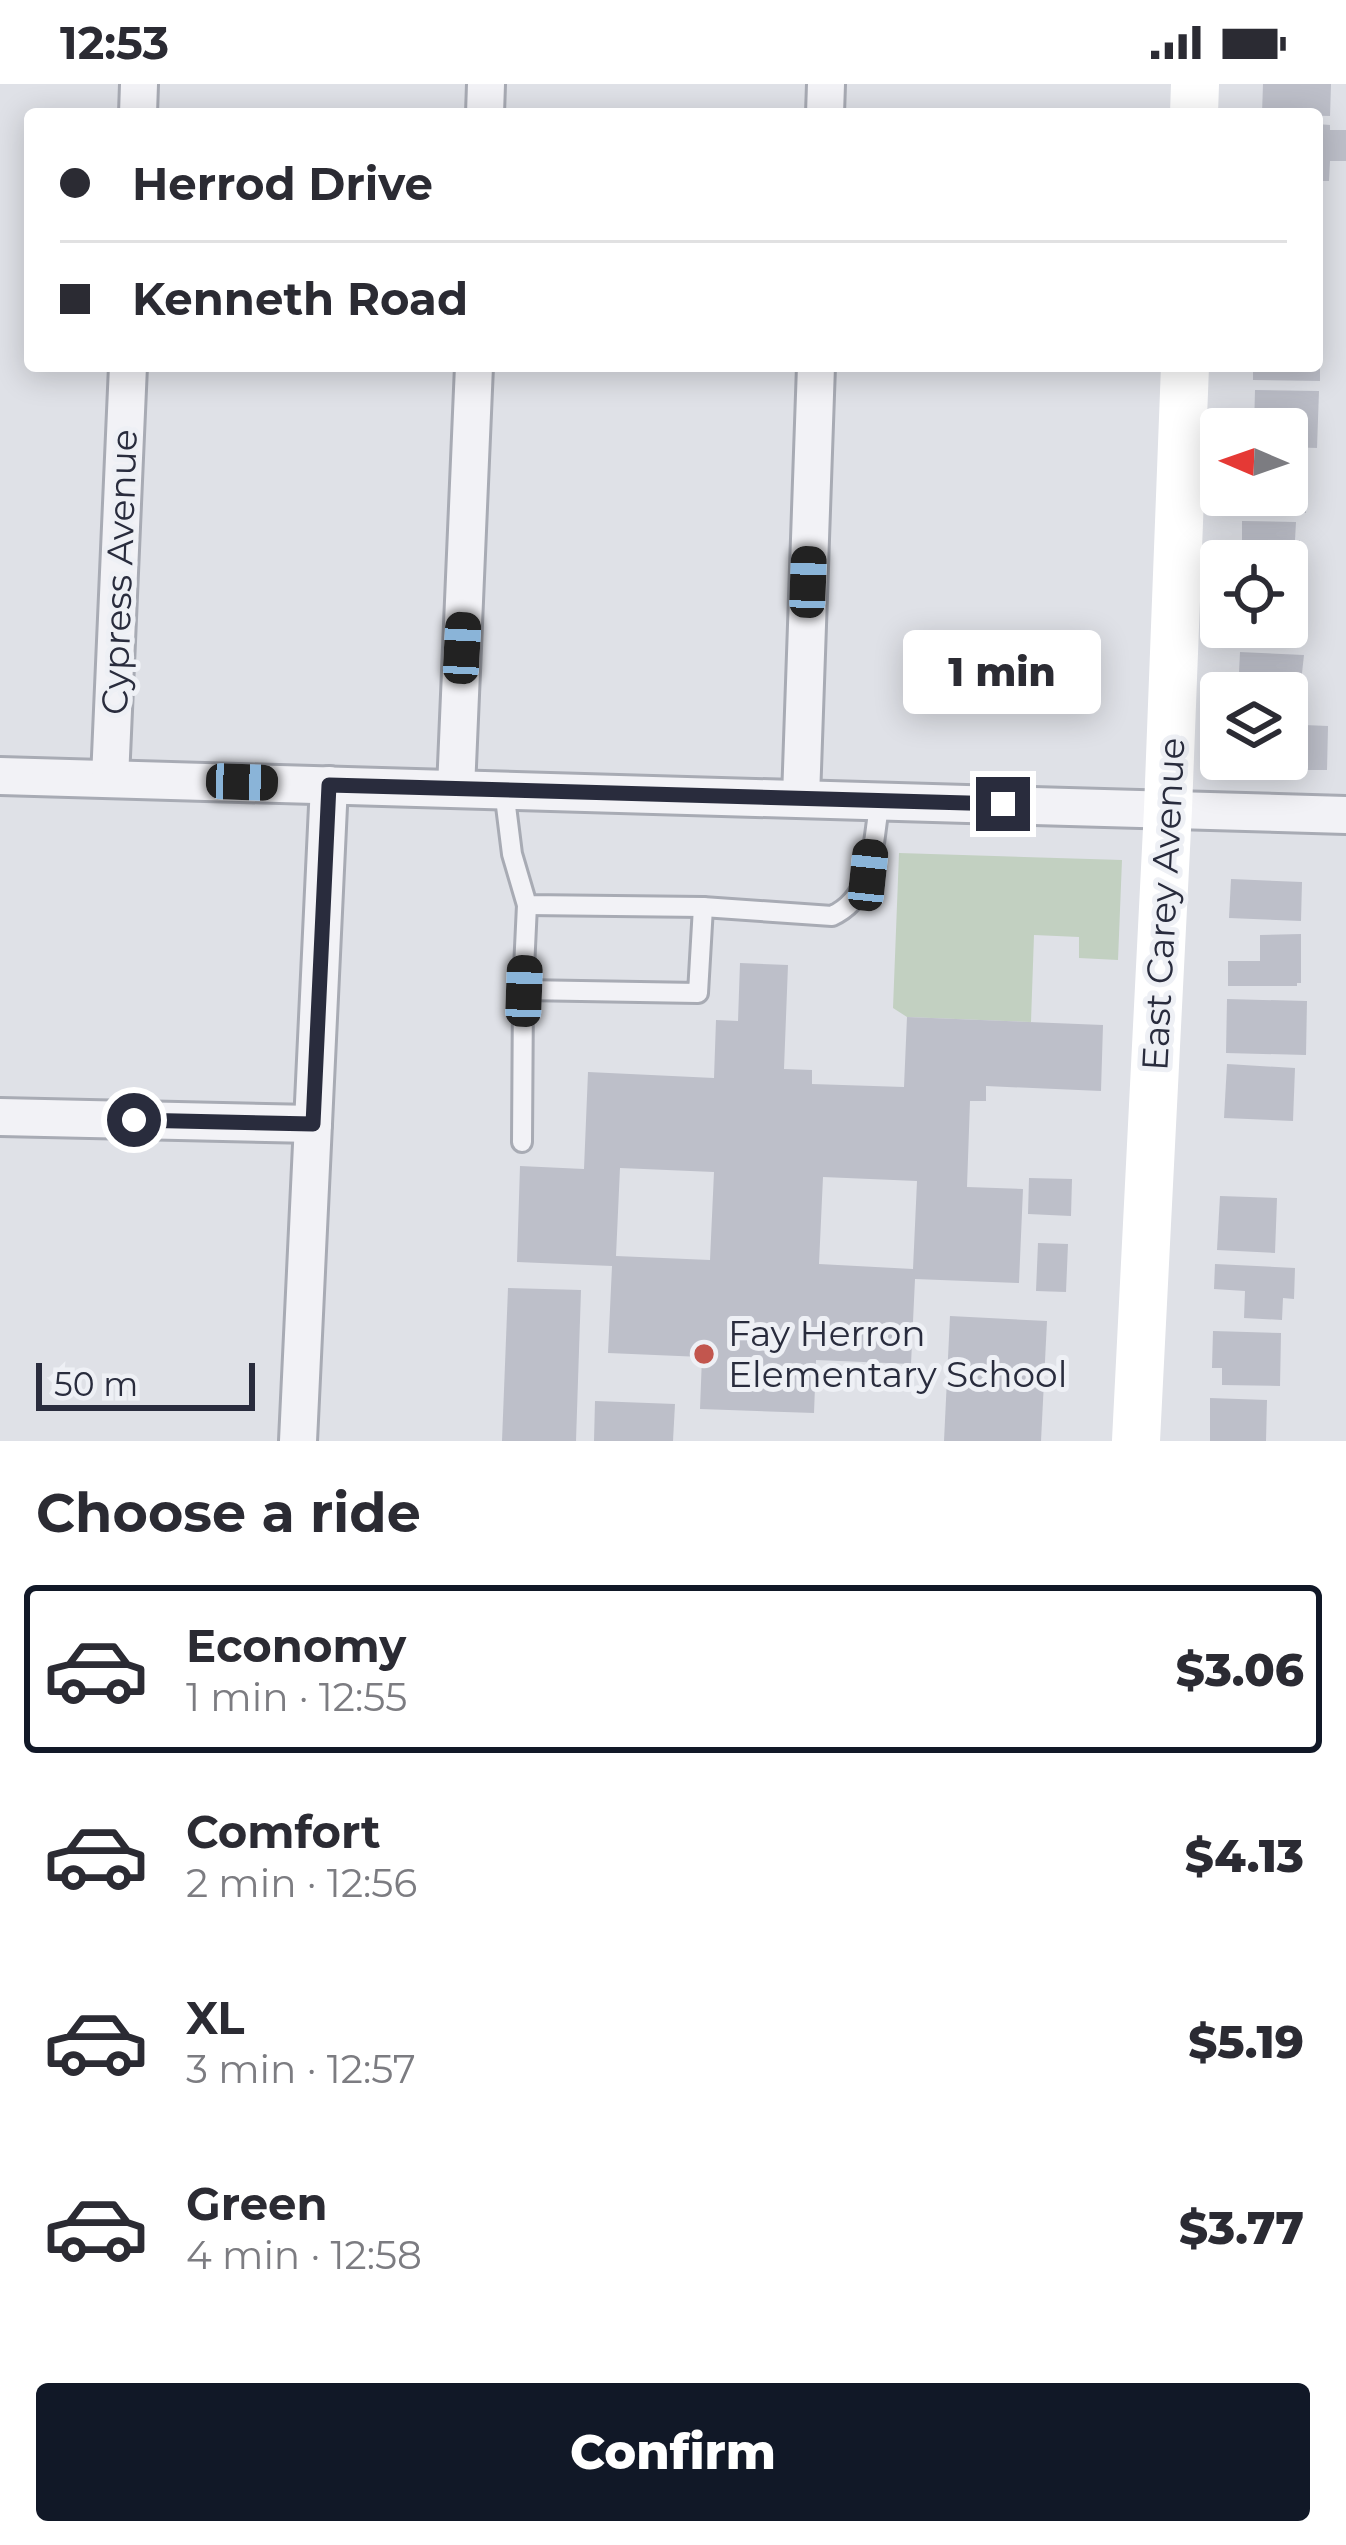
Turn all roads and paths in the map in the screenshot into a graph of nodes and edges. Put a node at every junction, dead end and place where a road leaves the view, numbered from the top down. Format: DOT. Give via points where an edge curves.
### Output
graph roads {
  1 [pos="128,372"];
  2 [pos="474,372"];
  3 [pos="816,372"];
  4 [pos="1185,372"];
  5 [pos="0,776"];
  6 [pos="110,779"];
  7 [pos="329,785"];
  8 [pos="456,788"];
  9 [pos="504,790"];
  10 [pos="801,798"];
  11 [pos="880,801"];
  12 [pos="1168,809"];
  13 [pos="1346,815"];
  14 [pos="527,905"];
  15 [pos="704,907"];
  16 [pos="524,991"];
  17 [pos="0,1118"];
  18 [pos="313,1124"];
  19 [pos="521,1142"];
  20 [pos="298,1441"];
  21 [pos="1136,1441"];
  1 -- 6 [label="street, Cypress Avenue"];
  2 -- 8 [label="street"];
  3 -- 10 [label="street"];
  4 -- 12 [label="main road, East Carey Avenue"];
  5 -- 6 [label="street"];
  6 -- 7 [label="street"];
  7 -- 8 [label="street"];
  7 -- 18 [label="street"];
  8 -- 9 [label="street"];
  9 -- 10 [label="street"];
  9 -- 14 [label="lane"];
  10 -- 11 [label="street"];
  11 -- 12 [label="street"];
  11 -- 15 [label="lane" via="868,875 845,910 832,916"];
  12 -- 13 [label="street"];
  12 -- 21 [label="main road, East Carey Avenue"];
  14 -- 15 [label="lane"];
  14 -- 16 [label="lane"];
  15 -- 16 [label="lane" via="698,993"];
  16 -- 19 [label="lane"];
  17 -- 18 [label="street"];
  18 -- 20 [label="street"];
}
